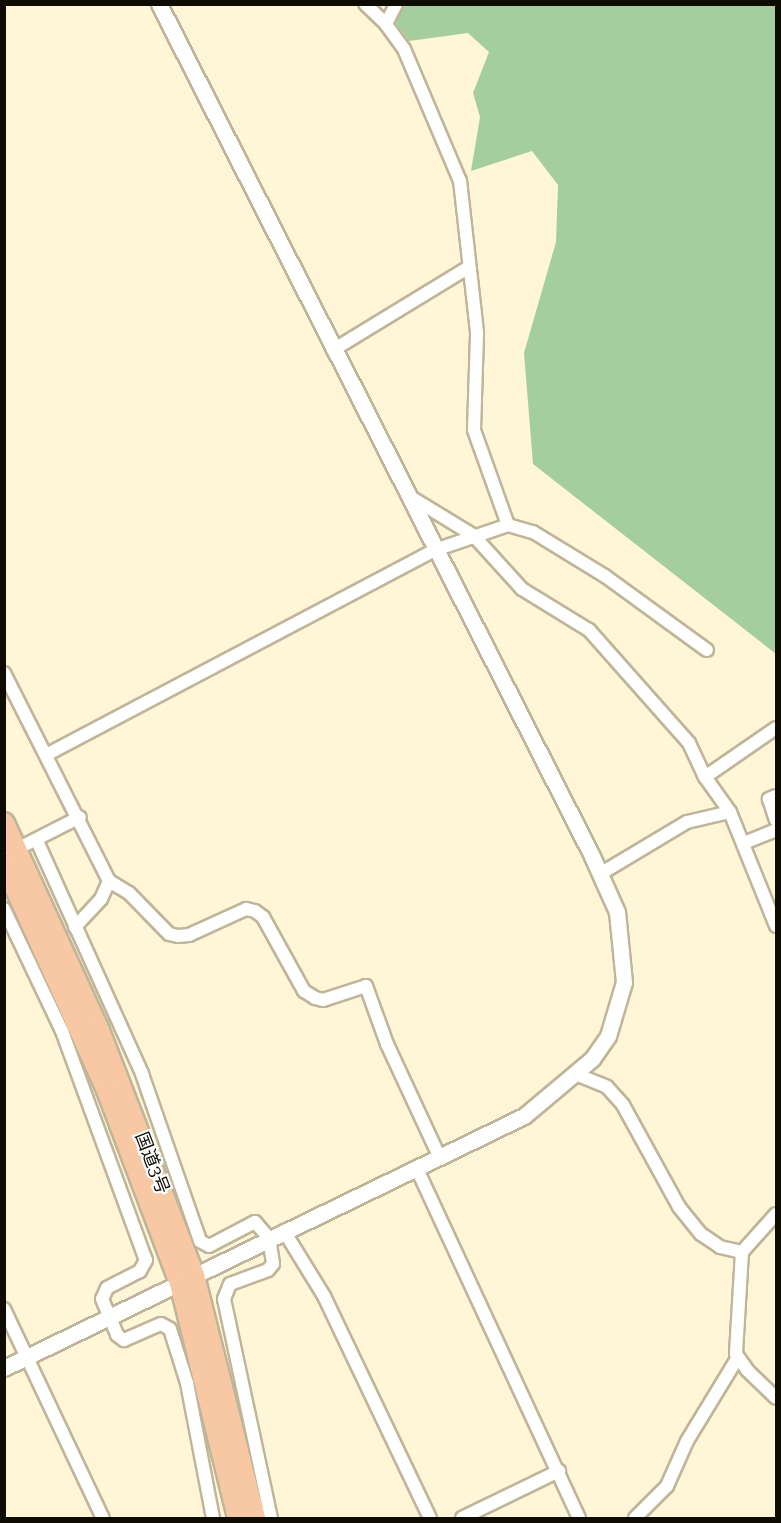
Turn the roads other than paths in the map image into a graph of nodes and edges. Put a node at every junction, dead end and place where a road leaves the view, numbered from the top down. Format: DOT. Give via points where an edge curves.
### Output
graph roads {
  1 [pos="159,4"];
  2 [pos="365,4"];
  3 [pos="396,4"];
  4 [pos="386,24"];
  5 [pos="469,267"];
  6 [pos="333,350"];
  7 [pos="407,495"];
  8 [pos="507,525"];
  9 [pos="473,535"];
  10 [pos="435,550"];
  11 [pos="707,650"];
  12 [pos="4,673"];
  13 [pos="777,728"];
  14 [pos="46,755"];
  15 [pos="705,777"];
  16 [pos="777,796"];
  17 [pos="729,812"];
  18 [pos="80,817"];
  19 [pos="777,820"];
  20 [pos="4,823"];
  21 [pos="777,830"];
  22 [pos="37,841"];
  23 [pos="744,843"];
  24 [pos="9,856"];
  25 [pos="600,874"];
  26 [pos="109,881"];
  27 [pos="4,909"];
  28 [pos="777,926"];
  29 [pos="75,927"];
  30 [pos="578,1074"];
  31 [pos="440,1158"];
  32 [pos="417,1169"];
  33 [pos="777,1214"];
  34 [pos="284,1231"];
  35 [pos="269,1238"];
  36 [pos="742,1252"];
  37 [pos="187,1279"];
  38 [pos="4,1309"];
  39 [pos="109,1315"];
  40 [pos="26,1357"];
  41 [pos="738,1357"];
  42 [pos="4,1368"];
  43 [pos="777,1398"];
  44 [pos="559,1471"];
  45 [pos="103,1518"];
  46 [pos="213,1518"];
  47 [pos="238,1518"];
  48 [pos="255,1518"];
  49 [pos="271,1518"];
  50 [pos="430,1518"];
  51 [pos="462,1518"];
  52 [pos="579,1518"];
  53 [pos="635,1518"];
  1 -- 6 [label="street"];
  2 -- 4 [label="street"];
  3 -- 4 [label="street"];
  4 -- 5 [label="street" via="404,49 460,181"];
  5 -- 6 [label="street"];
  5 -- 8 [label="street" via="477,332 474,430"];
  6 -- 7 [label="street"];
  7 -- 9 [label="street"];
  7 -- 10 [label="street"];
  8 -- 9 [label="street"];
  8 -- 11 [label="street" via="533,532 604,576"];
  9 -- 10 [label="street"];
  9 -- 15 [label="street" via="522,589 589,630 689,743"];
  10 -- 14 [label="street"];
  10 -- 25 [label="street"];
  12 -- 14 [label="street"];
  13 -- 15 [label="street"];
  14 -- 18 [label="street"];
  15 -- 17 [label="street"];
  16 -- 19 [label="street" via="769,799"];
  17 -- 23 [label="street"];
  17 -- 25 [label="street" via="687,822"];
  18 -- 22 [label="street"];
  18 -- 26 [label="street"];
  20 -- 24 [label="highway, 国道3号"];
  21 -- 23 [label="street"];
  22 -- 24 [label="street"];
  22 -- 29 [label="street"];
  23 -- 28 [label="street"];
  24 -- 37 [label="highway, 国道3号" via="98,1028"];
  25 -- 30 [label="street" via="617,912 624,982 608,1036"];
  26 -- 29 [label="street" via="100,899"];
  26 -- 31 [label="street" via="129,893 169,934 178,936 189,935 246,909 255,911 278,942 304,991 315,998 323,1000 366,986 387,1044"];
  27 -- 39 [label="street" via="62,1031 146,1260 140,1271 103,1292"];
  29 -- 35 [label="street" via="142,1074 200,1241 209,1246 255,1222"];
  30 -- 31 [label="street" via="524,1116"];
  30 -- 36 [label="street" via="607,1087 623,1105 679,1207 701,1234 720,1247"];
  31 -- 32 [label="street"];
  32 -- 34 [label="street"];
  32 -- 44 [label="street"];
  33 -- 36 [label="street"];
  34 -- 35 [label="street"];
  34 -- 50 [label="street" via="324,1296"];
  35 -- 37 [label="street"];
  35 -- 49 [label="street" via="273,1264 268,1270 231,1284 224,1299"];
  36 -- 41 [label="street"];
  37 -- 39 [label="street"];
  37 -- 47 [label="highway, 国道3号"];
  37 -- 48 [label="highway, 国道3号"];
  38 -- 40 [label="street"];
  39 -- 40 [label="street"];
  39 -- 46 [label="street" via="117,1335 124,1340 161,1324 170,1329 187,1383"];
  40 -- 42 [label="street"];
  40 -- 45 [label="street"];
  41 -- 43 [label="street"];
  41 -- 53 [label="street" via="687,1441 667,1486"];
  44 -- 51 [label="street"];
  44 -- 52 [label="street"];
}
